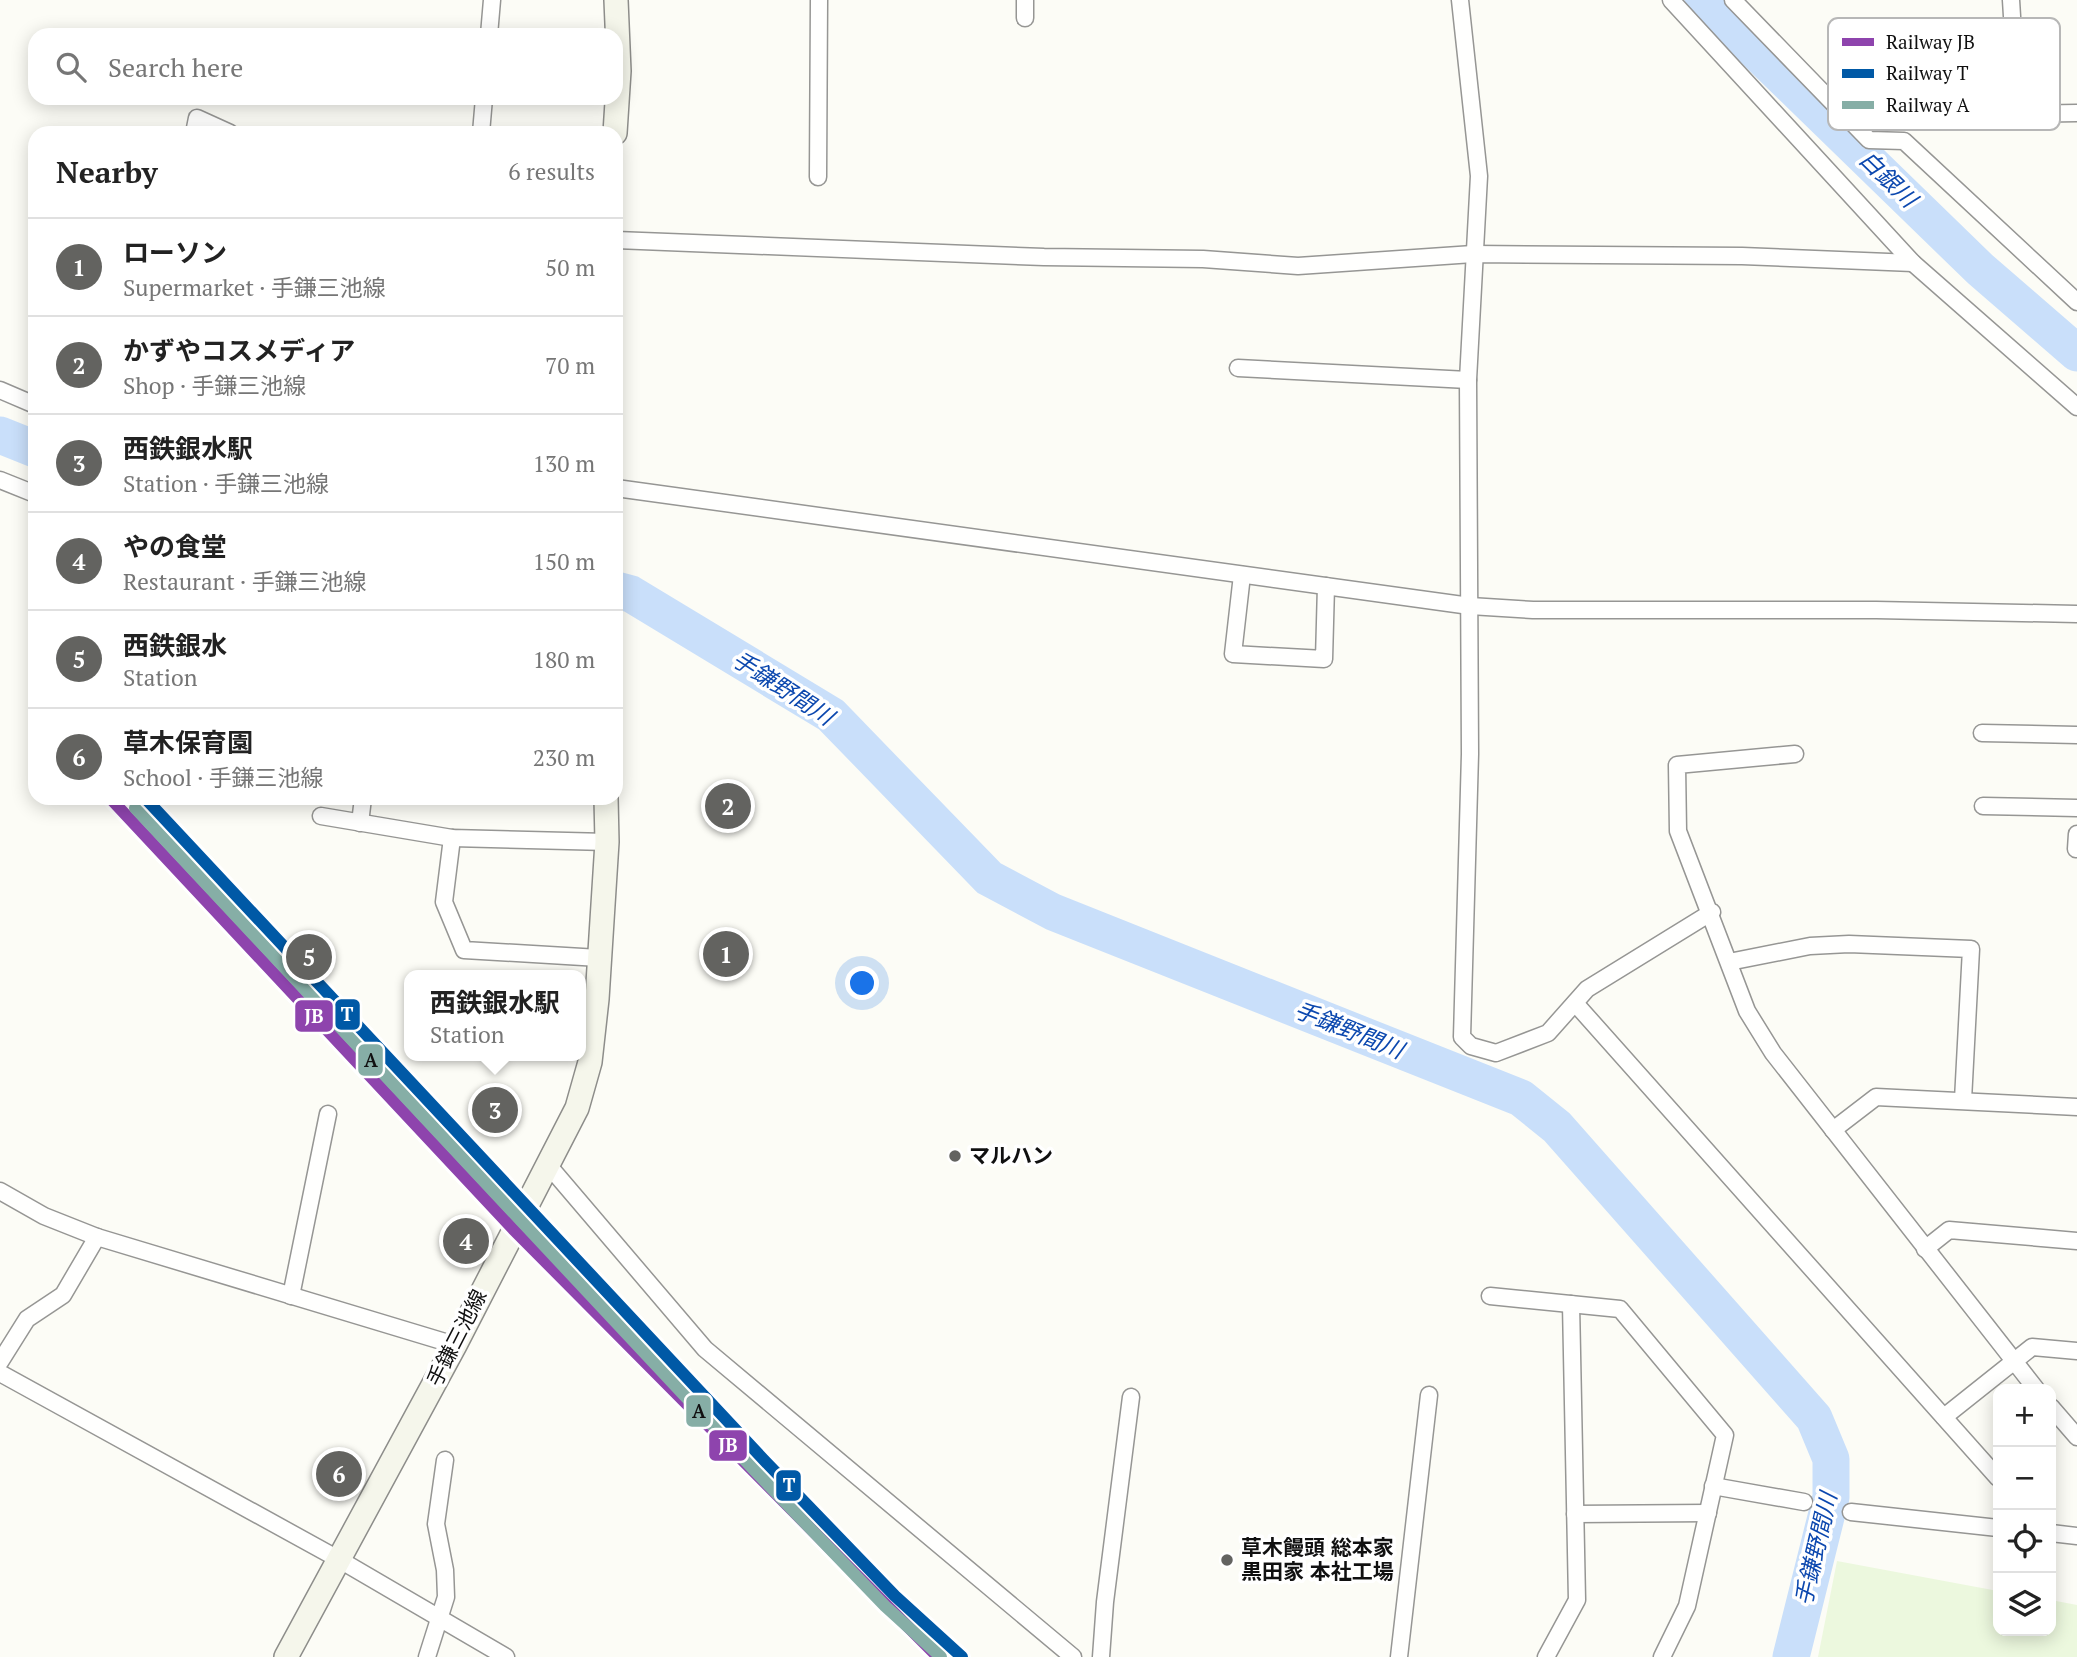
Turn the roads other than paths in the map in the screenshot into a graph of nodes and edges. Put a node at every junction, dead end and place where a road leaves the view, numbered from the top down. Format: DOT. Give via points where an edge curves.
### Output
graph roads {
  1 [pos="492,0"];
  2 [pos="617,0"];
  3 [pos="819,0"];
  4 [pos="1025,0"];
  5 [pos="1460,0"];
  6 [pos="1671,0"];
  7 [pos="1733,0"];
  8 [pos="2011,0"];
  9 [pos="1025,18"];
  10 [pos="2012,18"];
  11 [pos="490,28"];
  12 [pos="618,28"];
  13 [pos="1828,97"];
  14 [pos="483,105"];
  15 [pos="617,105"];
  16 [pos="195,126"];
  17 [pos="215,126"];
  18 [pos="482,126"];
  19 [pos="616,126"];
  20 [pos="1860,130"];
  21 [pos="818,177"];
  22 [pos="623,240"];
  23 [pos="1473,254"];
  24 [pos="1913,263"];
  25 [pos="2077,302"];
  26 [pos="1238,368"];
  27 [pos="1468,380"];
  28 [pos="0,390"];
  29 [pos="28,402"];
  30 [pos="2077,407"];
  31 [pos="0,480"];
  32 [pos="623,489"];
  33 [pos="28,491"];
  34 [pos="1242,575"];
  35 [pos="1326,586"];
  36 [pos="1470,606"];
  37 [pos="2077,614"];
  38 [pos="1982,733"];
  39 [pos="2077,735"];
  40 [pos="1795,754"];
  41 [pos="362,805"];
  42 [pos="606,805"];
  43 [pos="1983,806"];
  44 [pos="2077,808"];
  45 [pos="320,816"];
  46 [pos="360,824"];
  47 [pos="452,838"];
  48 [pos="607,842"];
  49 [pos="1712,912"];
  50 [pos="599,958"];
  51 [pos="1729,962"];
  52 [pos="1575,1003"];
  53 [pos="1963,1100"];
  54 [pos="2077,1107"];
  55 [pos="328,1114"];
  56 [pos="1833,1130"];
  57 [pos="549,1166"];
  58 [pos="0,1191"];
  59 [pos="97,1237"];
  60 [pos="2077,1241"];
  61 [pos="1925,1249"];
  62 [pos="290,1296"];
  63 [pos="1490,1296"];
  64 [pos="1571,1304"];
  65 [pos="455,1345"];
  66 [pos="2077,1351"];
  67 [pos="0,1362"];
  68 [pos="2012,1362"];
  69 [pos="0,1373"];
  70 [pos="2032,1384"];
  71 [pos="1429,1395"];
  72 [pos="1131,1397"];
  73 [pos="2056,1412"];
  74 [pos="1944,1417"];
  75 [pos="2077,1437"];
  76 [pos="444,1460"];
  77 [pos="1993,1472"];
  78 [pos="1713,1486"];
  79 [pos="1804,1502"];
  80 [pos="1851,1512"];
  81 [pos="1708,1513"];
  82 [pos="1575,1514"];
  83 [pos="1993,1527"];
  84 [pos="2056,1534"];
  85 [pos="2077,1536"];
  86 [pos="340,1560"];
  87 [pos="438,1617"];
  88 [pos="286,1657"];
  89 [pos="427,1657"];
  90 [pos="506,1657"];
  91 [pos="1073,1657"];
  92 [pos="1101,1657"];
  93 [pos="1399,1657"];
  94 [pos="1546,1657"];
  95 [pos="1662,1657"];
  1 -- 11 [label="street"];
  2 -- 12 [label="main road"];
  3 -- 21 [label="street"];
  4 -- 9 [label="street"];
  5 -- 23 [label="street" via="1479,176"];
  6 -- 24 [label="street"];
  7 -- 13 [label="street"];
  8 -- 10 [label="street"];
  14 -- 18 [label="street"];
  15 -- 19 [label="main road"];
  16 -- 17 [label="street" via="197,118"];
  20 -- 25 [label="street" via="1869,139 1904,141"];
  22 -- 23 [label="street" via="1045,257 1203,258 1298,267"];
  23 -- 24 [label="street" via="1742,256"];
  23 -- 27 [label="street"];
  24 -- 30 [label="street"];
  26 -- 27 [label="street"];
  27 -- 36 [label="street"];
  28 -- 29 [label="street"];
  31 -- 33 [label="street"];
  32 -- 34 [label="street"];
  34 -- 35 [label="street"];
  34 -- 35 [label="street" via="1233,654 1324,659"];
  35 -- 36 [label="street"];
  36 -- 37 [label="street"];
  36 -- 52 [label="street" via="1462,1037 1471,1046 1496,1053 1548,1033"];
  38 -- 39 [label="street"];
  40 -- 49 [label="street" via="1677,765 1678,831"];
  41 -- 46 [label="street"];
  42 -- 48 [label="main road, 手鎌三池線"];
  43 -- 44 [label="street"];
  45 -- 46 [label="street"];
  46 -- 47 [label="street"];
  47 -- 48 [label="street"];
  47 -- 50 [label="street" via="444,902 464,950"];
  48 -- 50 [label="main road, 手鎌三池線"];
  49 -- 51 [label="street"];
  49 -- 52 [label="street" via="1587,989"];
  50 -- 57 [label="main road, 手鎌三池線" via="590,1062 577,1108"];
  51 -- 53 [label="street" via="1810,946 1971,949"];
  51 -- 56 [label="street" via="1753,1021 1773,1054"];
  52 -- 74 [label="street"];
  53 -- 54 [label="street"];
  53 -- 56 [label="street" via="1876,1097"];
  55 -- 62 [label="street"];
  56 -- 61 [label="street"];
  57 -- 65 [label="main road, 手鎌三池線"];
  57 -- 91 [label="street" via="705,1349"];
  58 -- 59 [label="street" via="44,1216"];
  59 -- 62 [label="street"];
  59 -- 67 [label="street" via="63,1295 27,1319"];
  60 -- 61 [label="street" via="1949,1230"];
  61 -- 68 [label="street"];
  62 -- 65 [label="street"];
  63 -- 64 [label="street"];
  64 -- 78 [label="street" via="1620,1309 1725,1435"];
  64 -- 82 [label="street"];
  65 -- 86 [label="main road, 手鎌三池線"];
  66 -- 68 [label="street" via="2032,1347"];
  68 -- 70 [label="street"];
  68 -- 74 [label="street"];
  69 -- 86 [label="street"];
  71 -- 93 [label="street"];
  72 -- 92 [label="street"];
  73 -- 75 [label="street"];
  74 -- 77 [label="street"];
  76 -- 87 [label="street" via="436,1524 446,1597"];
  78 -- 79 [label="street"];
  78 -- 81 [label="street"];
  80 -- 83 [label="street"];
  81 -- 82 [label="street"];
  81 -- 95 [label="street" via="1687,1606"];
  82 -- 94 [label="street" via="1577,1600"];
  84 -- 85 [label="street"];
  86 -- 87 [label="street"];
  86 -- 88 [label="main road, 手鎌三池線"];
  87 -- 89 [label="street"];
  87 -- 90 [label="street"];
}
